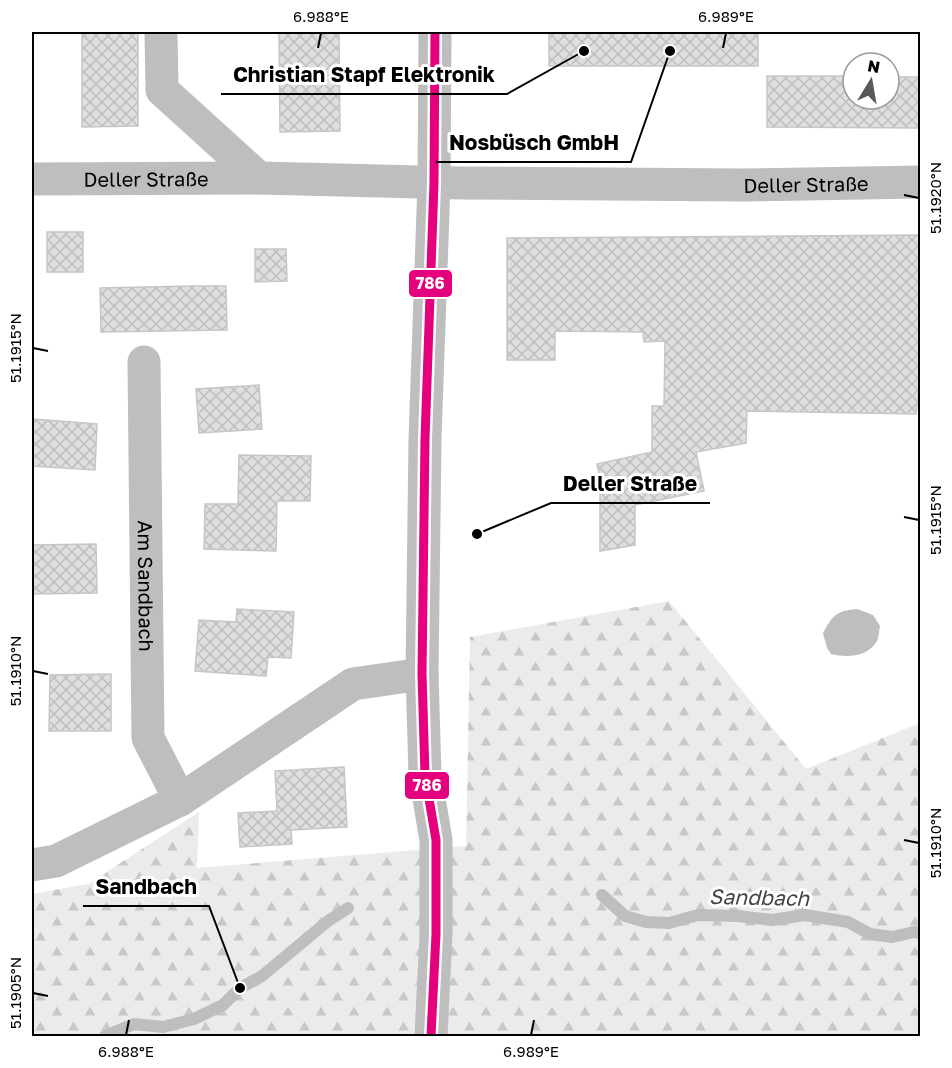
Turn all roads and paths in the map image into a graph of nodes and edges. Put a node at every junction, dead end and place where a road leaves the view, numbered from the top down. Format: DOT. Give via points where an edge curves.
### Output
graph roads {
  1 [pos="161,32"];
  2 [pos="435,32"];
  3 [pos="259,178"];
  4 [pos="32,179"];
  5 [pos="921,182"];
  6 [pos="434,183"];
  7 [pos="144,362"];
  8 [pos="422,674"];
  9 [pos="180,800"];
  10 [pos="32,866"];
  11 [pos="431,1036"];
  1 -- 3 [label="street, Deller Straße" via="162,90"];
  2 -- 6 [label="street"];
  3 -- 4 [label="street, Deller Straße"];
  3 -- 6 [label="street, Deller Straße"];
  5 -- 6 [label="street, Deller Straße"];
  6 -- 8 [label="street"];
  7 -- 9 [label="street, Am Sandbach" via="148,738"];
  8 -- 9 [label="street" via="353,684"];
  8 -- 11 [label="street" via="425,775 436,840"];
  9 -- 10 [label="street" via="56,861"];
}
